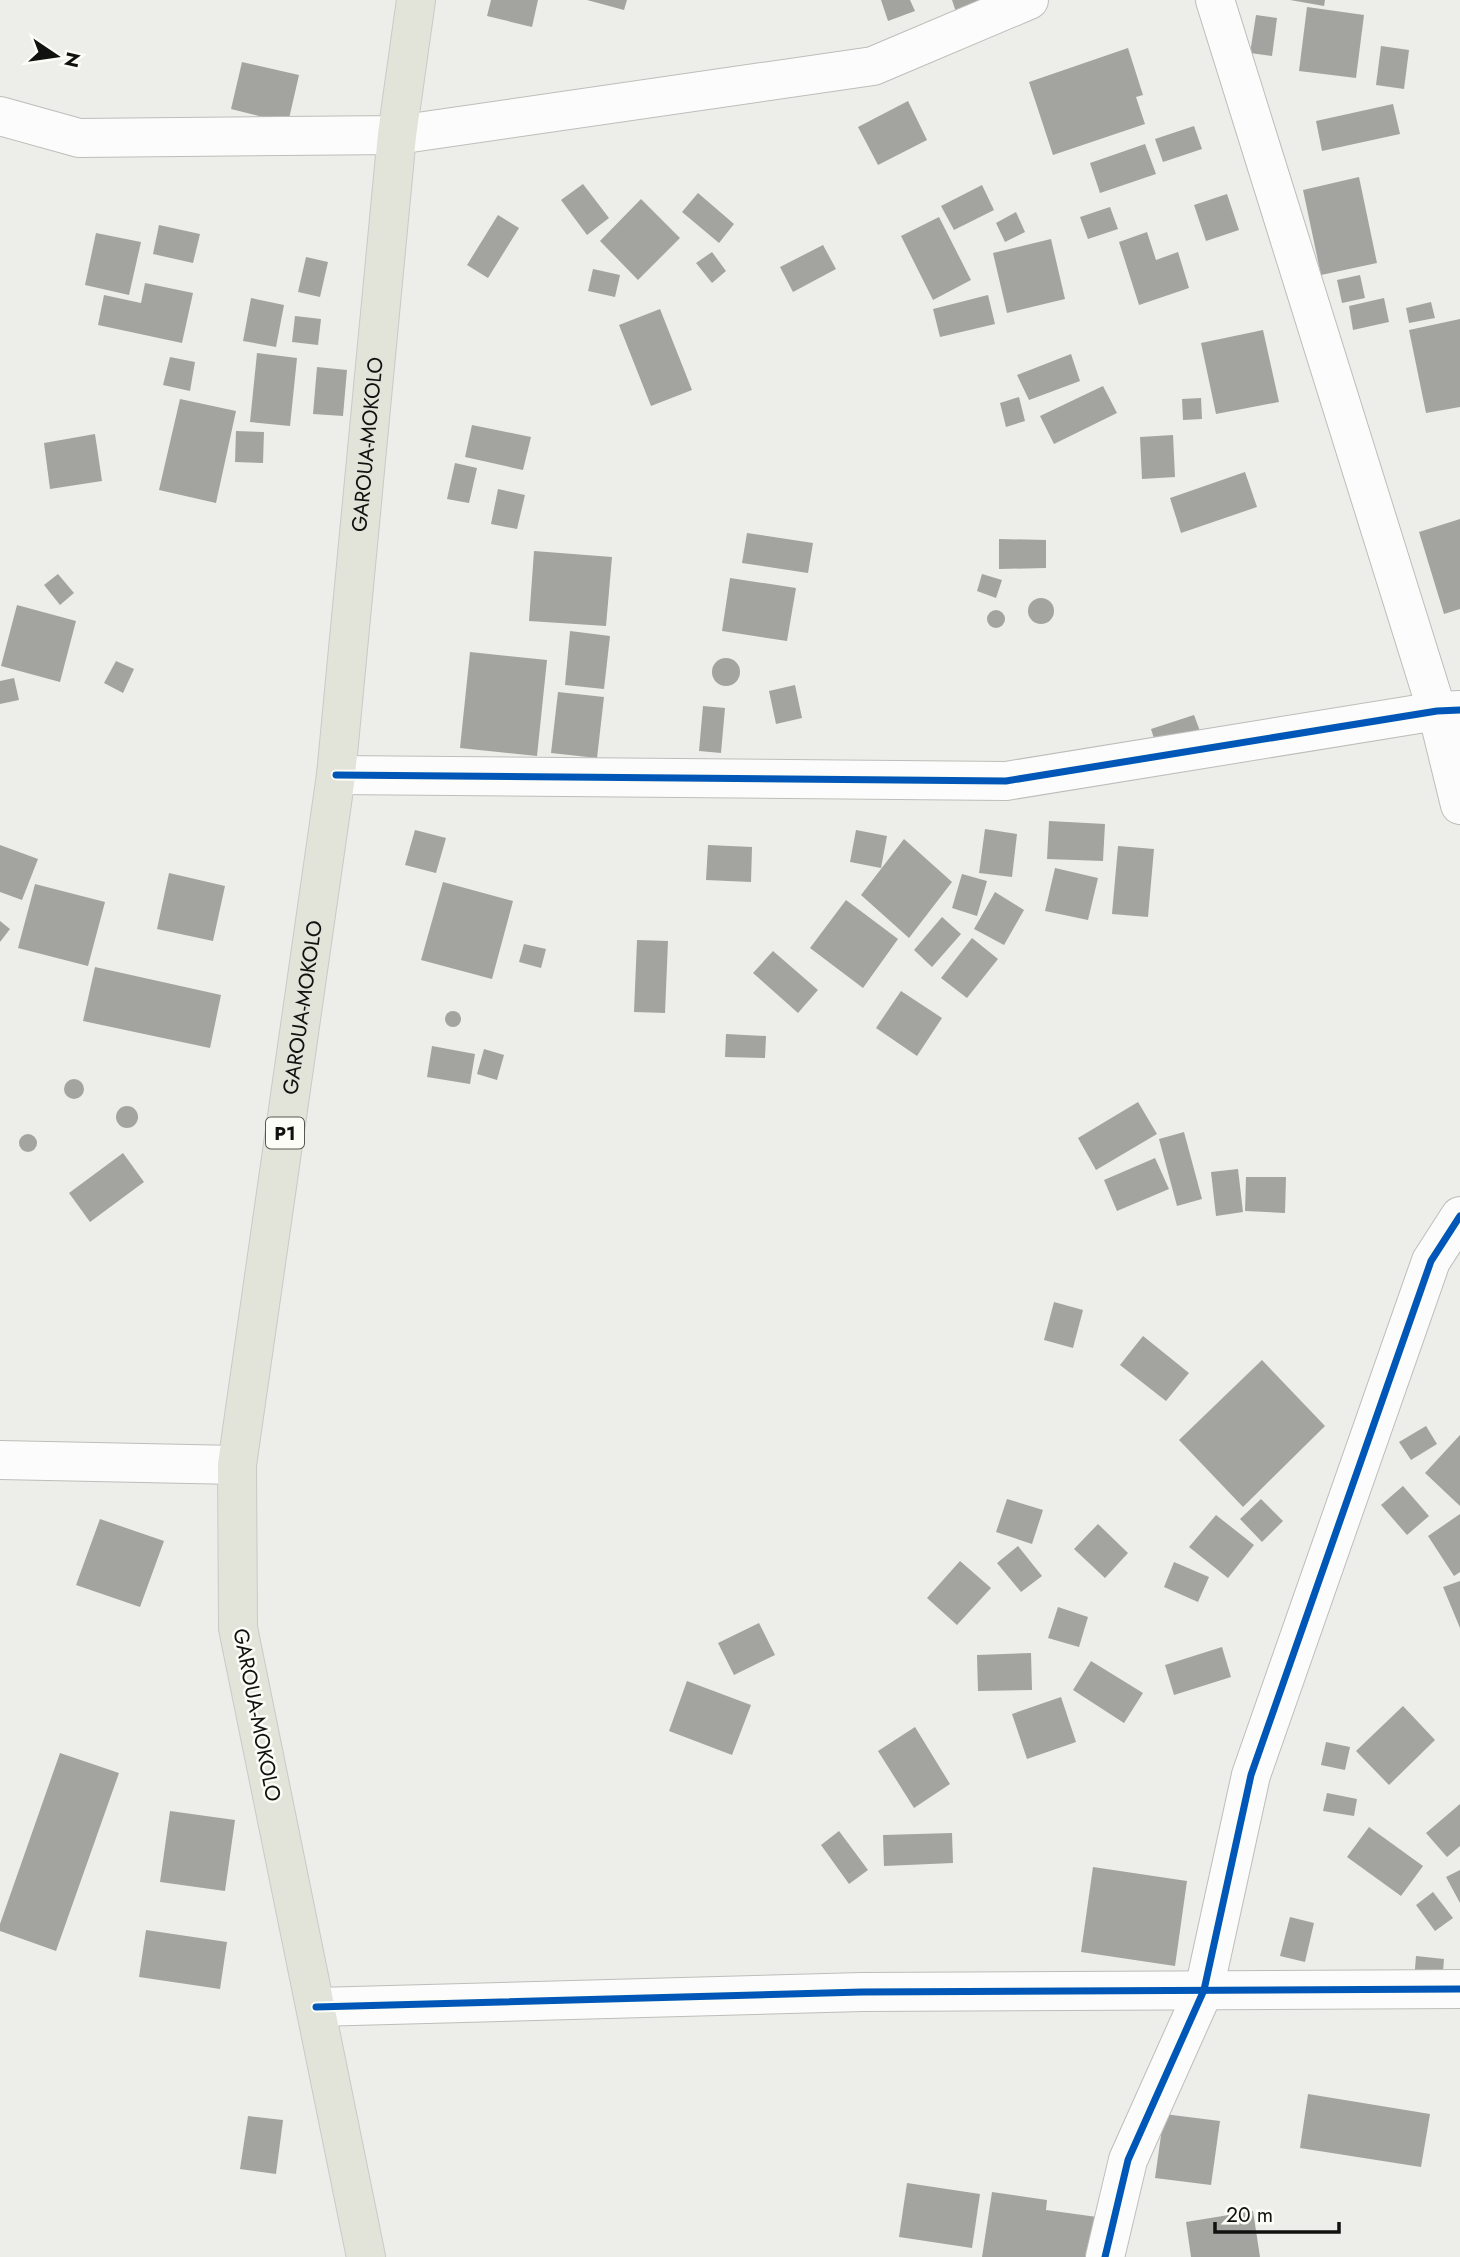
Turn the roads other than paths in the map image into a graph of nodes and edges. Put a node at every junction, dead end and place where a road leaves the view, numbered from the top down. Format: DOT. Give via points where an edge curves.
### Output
graph roads {
  1 [pos="416,0"];
  2 [pos="1029,0"];
  3 [pos="1215,0"];
  4 [pos="0,116"];
  5 [pos="397,135"];
  6 [pos="1449,710"];
  7 [pos="336,775"];
  8 [pos="1460,805"];
  9 [pos="1460,1216"];
  10 [pos="0,1460"];
  11 [pos="237,1465"];
  12 [pos="1460,1989"];
  13 [pos="1204,1990"];
  14 [pos="316,2007"];
  15 [pos="366,2257"];
  16 [pos="1105,2257"];
  1 -- 5 [label="main road, GAROUA-MOKOLO / P1"];
  2 -- 5 [label="street" via="873,66"];
  3 -- 6 [label="street"];
  4 -- 5 [label="street" via="79,138"];
  5 -- 7 [label="main road, GAROUA-MOKOLO / P1"];
  6 -- 7 [label="street" via="1006,781"];
  6 -- 8 [label="street"];
  7 -- 11 [label="main road, GAROUA-MOKOLO / P1"];
  9 -- 13 [label="street" via="1431,1261 1251,1775"];
  10 -- 11 [label="street"];
  11 -- 14 [label="main road, GAROUA-MOKOLO / P1" via="238,1628"];
  12 -- 13 [label="street"];
  13 -- 14 [label="street" via="862,1992"];
  13 -- 16 [label="street" via="1128,2160"];
  14 -- 15 [label="main road, GAROUA-MOKOLO / P1"];
}
